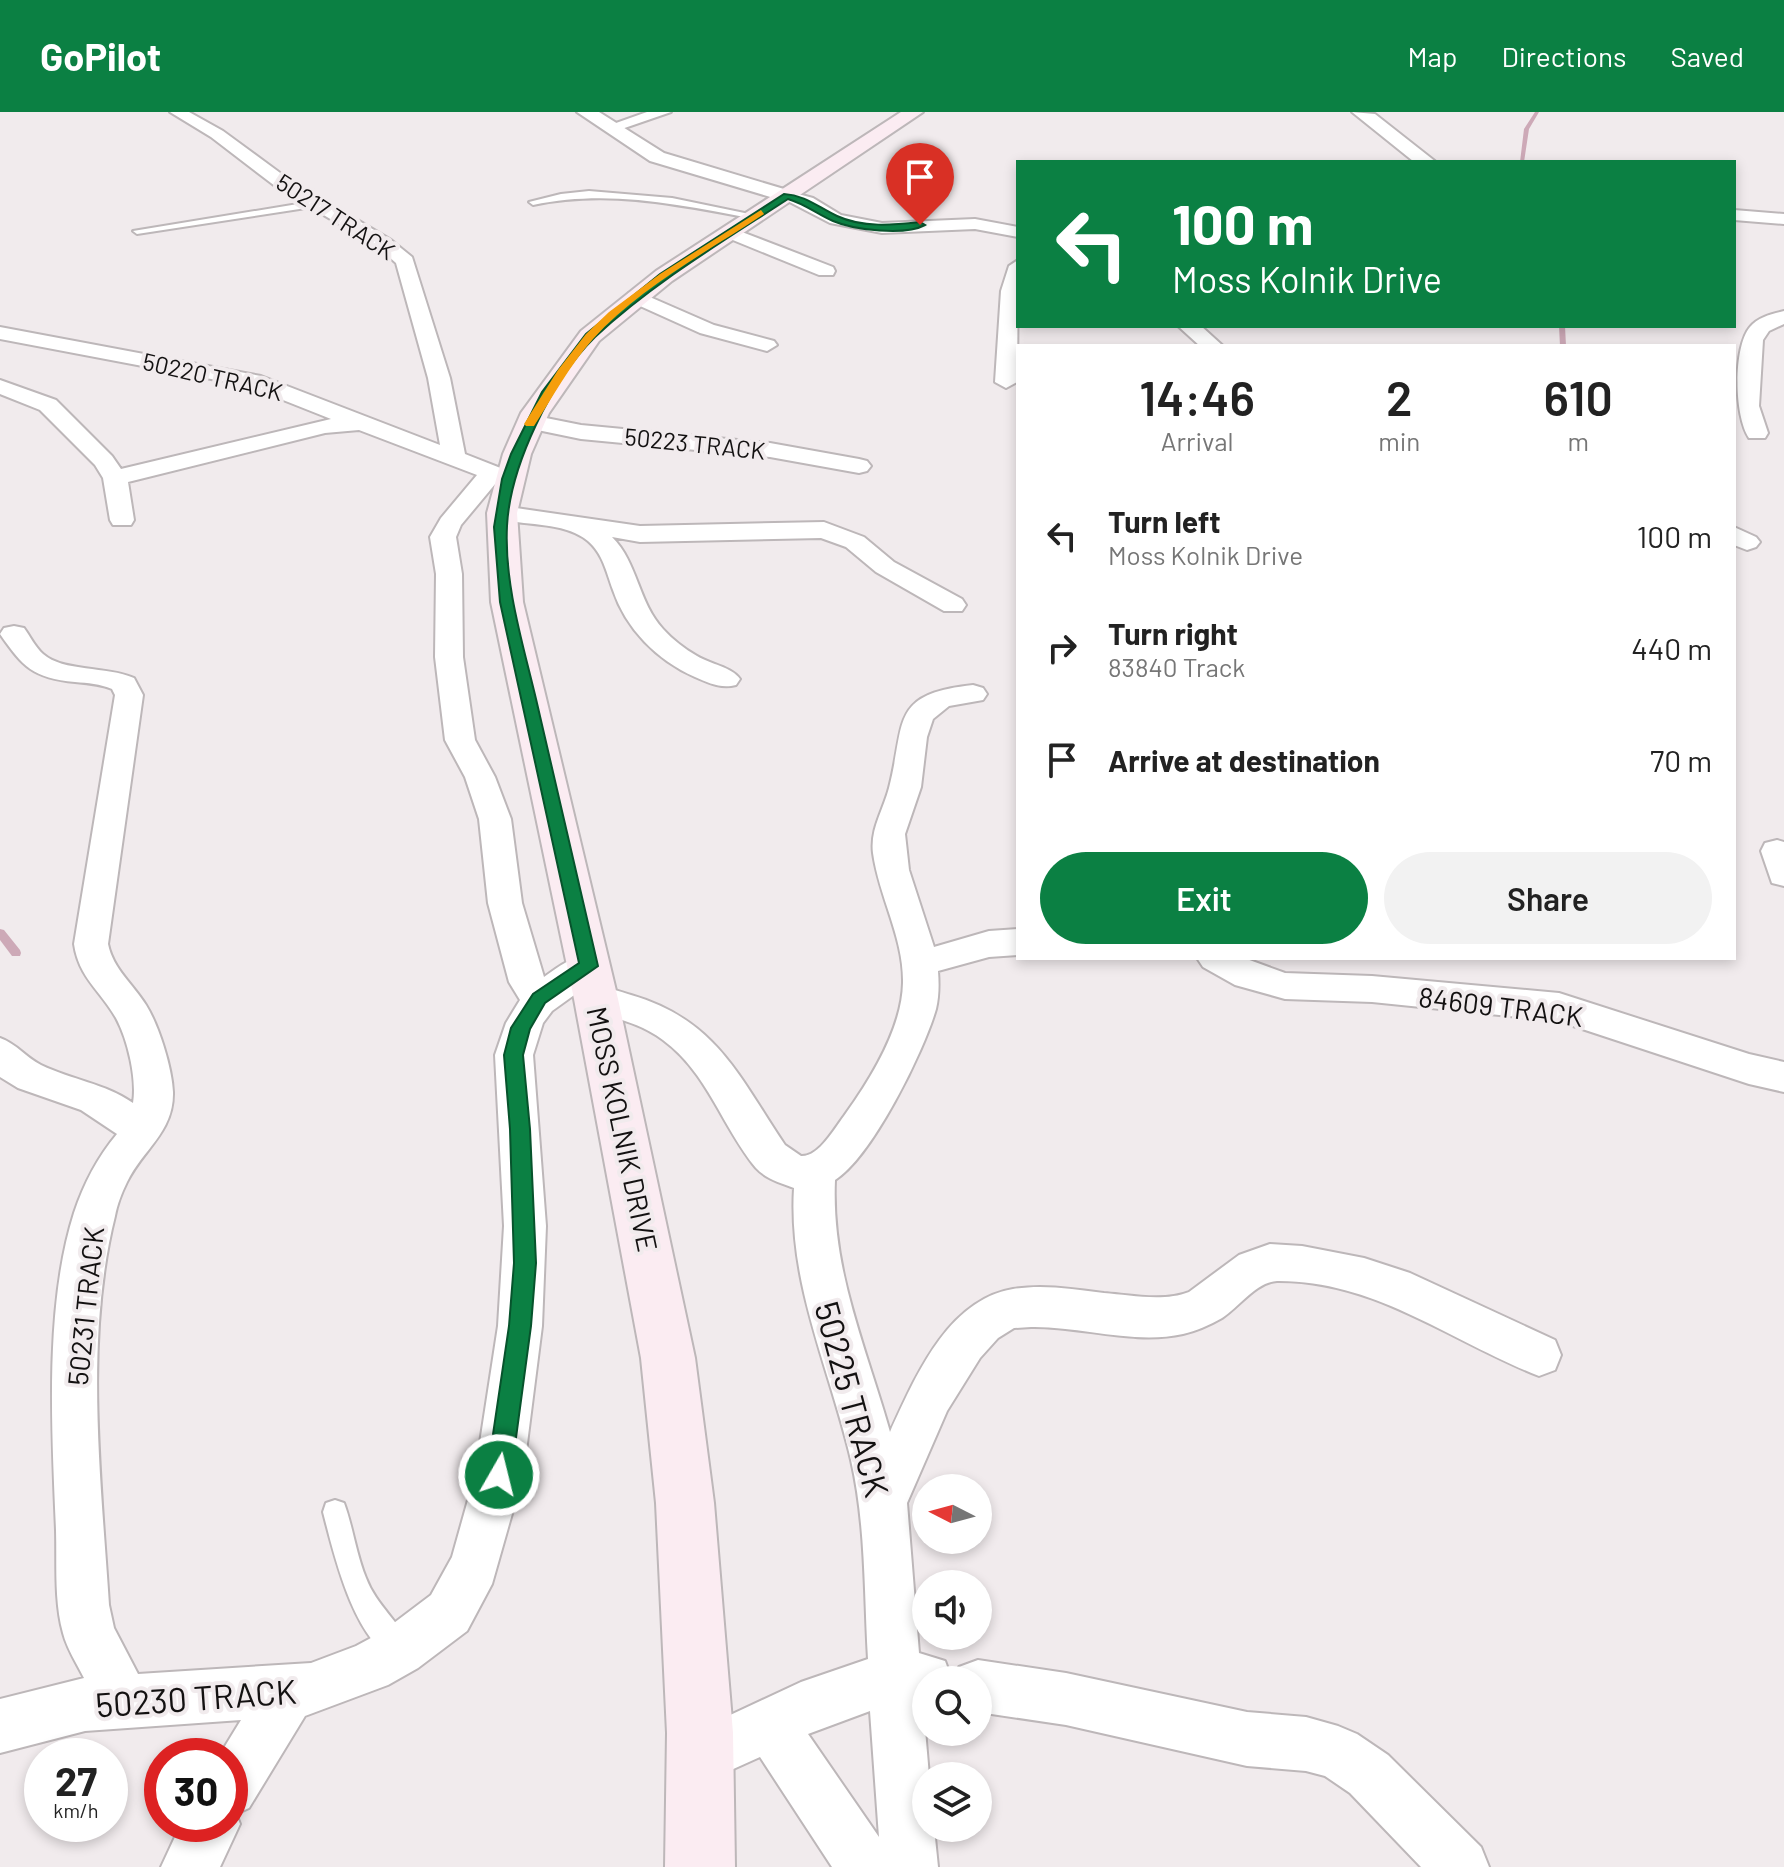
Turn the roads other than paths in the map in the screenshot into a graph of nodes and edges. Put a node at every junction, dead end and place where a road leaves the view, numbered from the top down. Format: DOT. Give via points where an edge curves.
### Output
graph roads {
  1 [pos="178,112"];
  2 [pos="586,112"];
  3 [pos="663,112"];
  4 [pos="914,112"];
  5 [pos="1360,112"];
  6 [pos="610,128"];
  7 [pos="1424,160"];
  8 [pos="533,202"];
  9 [pos="316,204"];
  10 [pos="757,215"];
  11 [pos="1736,215"];
  12 [pos="1784,219"];
  13 [pos="137,231"];
  14 [pos="1016,232"];
  15 [pos="826,271"];
  16 [pos="1016,273"];
  17 [pos="636,297"];
  18 [pos="1784,317"];
  19 [pos="1190,328"];
  20 [pos="0,333"];
  21 [pos="1210,344"];
  22 [pos="767,345"];
  23 [pos="1006,382"];
  24 [pos="0,386"];
  25 [pos="361,422"];
  26 [pos="531,422"];
  27 [pos="1757,433"];
  28 [pos="454,458"];
  29 [pos="859,466"];
  30 [pos="115,478"];
  31 [pos="501,489"];
  32 [pos="122,520"];
  33 [pos="584,527"];
  34 [pos="953,605"];
  35 [pos="14,634"];
  36 [pos="726,679"];
  37 [pos="973,694"];
  38 [pos="1016,942"];
  39 [pos="1219,960"];
  40 [pos="921,963"];
  41 [pos="592,982"];
  42 [pos="539,998"];
  43 [pos="0,1053"];
  44 [pos="1784,1077"];
  45 [pos="142,1130"];
  46 [pos="815,1172"];
  47 [pos="1539,1355"];
  48 [pos="883,1503"];
  49 [pos="335,1512"];
  50 [pos="400,1650"];
  51 [pos="911,1678"];
  52 [pos="992,1688"];
  53 [pos="289,1692"];
  54 [pos="123,1700"];
  55 [pos="770,1725"];
  56 [pos="0,1726"];
  57 [pos="700,1757"];
  58 [pos="248,1759"];
  59 [pos="202,1842"];
  60 [pos="189,1867"];
  61 [pos="700,1867"];
  62 [pos="865,1867"];
  63 [pos="910,1867"];
  64 [pos="1461,1867"];
  1 -- 9 [label="street, 50217 TRACK"];
  2 -- 6 [label="street"];
  3 -- 6 [label="street"];
  4 -- 10 [label="main road, MOSS KOLNIK DRIVE"];
  5 -- 7 [label="street"];
  6 -- 10 [label="street"];
  8 -- 10 [label="lane" via="566,193 613,192"];
  9 -- 13 [label="lane"];
  9 -- 28 [label="street, 50217 TRACK" via="385,244 410,270"];
  10 -- 14 [label="street" via="807,202 836,219 882,228 975,224"];
  10 -- 15 [label="street"];
  10 -- 17 [label="main road, MOSS KOLNIK DRIVE"];
  11 -- 12 [label="street"];
  16 -- 23 [label="street"];
  17 -- 22 [label="street" via="707,329"];
  17 -- 26 [label="main road, MOSS KOLNIK DRIVE" via="590,336"];
  18 -- 27 [label="street" via="1766,324 1749,348 1746,412"];
  19 -- 21 [label="street"];
  20 -- 25 [label="street, 50220 TRACK" via="253,381"];
  24 -- 30 [label="street" via="48,405"];
  25 -- 28 [label="street, 50220 TRACK"];
  25 -- 30 [label="street" via="325,426"];
  26 -- 29 [label="street, 50223 TRACK" via="581,432 770,450"];
  26 -- 31 [label="main road, MOSS KOLNIK DRIVE"];
  28 -- 31 [label="street, 50220 TRACK"];
  30 -- 32 [label="street"];
  31 -- 33 [label="street, 50220 TRACK"];
  31 -- 41 [label="main road, MOSS KOLNIK DRIVE" via="507,602"];
  31 -- 42 [label="street" via="450,523 443,537 449,574 449,657 460,740 495,819 505,903 527,982"];
  33 -- 34 [label="street, 50220 TRACK" via="640,534 824,530 855,542 885,567"];
  33 -- 36 [label="street" via="608,545 637,614 671,652 683,663"];
  35 -- 45 [label="street, 50231 TRACK" via="42,666 108,677 128,689 91,944 94,963 132,1013 142,1037 154,1091 150,1121"];
  37 -- 40 [label="street" via="937,700 923,710 889,834 892,870"];
  38 -- 40 [label="street"];
  39 -- 44 [label="street, 84609 TRACK" via="1248,976 1285,986 1559,1007"];
  40 -- 46 [label="street" via="919,1004 901,1051 850,1137"];
  41 -- 42 [label="street, 50230 TRACK"];
  41 -- 46 [label="street" via="678,1031 709,1065 771,1157 789,1170"];
  41 -- 57 [label="main road, MOSS KOLNIK DRIVE" via="668,1358 685,1503"];
  42 -- 50 [label="street, 50230 TRACK" via="521,1028 514,1055 525,1263 499,1475 462,1593 449,1613"];
  43 -- 45 [label="street" via="24,1075 94,1098"];
  45 -- 54 [label="street, 50231 TRACK" via="110,1172 94,1215 81,1285 76,1375 84,1605 89,1634"];
  46 -- 48 [label="street, 50225 TRACK" via="812,1222 818,1271"];
  47 -- 48 [label="street" via="1440,1307 1323,1266 1267,1264 1249,1271 1196,1312 1169,1316 1038,1307 1004,1310 950,1361"];
  48 -- 51 [label="street, 50225 TRACK"];
  49 -- 50 [label="lane" via="354,1581 371,1615"];
  50 -- 53 [label="street, 50230 TRACK" via="311,1689"];
  51 -- 55 [label="street" via="820,1701"];
  51 -- 63 [label="street, 50225 TRACK"];
  52 -- 64 [label="street" via="1338,1753 1369,1774"];
  53 -- 54 [label="street, 50230 TRACK"];
  53 -- 58 [label="street"];
  54 -- 56 [label="street, 50230 TRACK"];
  55 -- 57 [label="street"];
  55 -- 62 [label="street"];
  57 -- 61 [label="main road, MOSS KOLNIK DRIVE"];
  59 -- 60 [label="street"];
}
